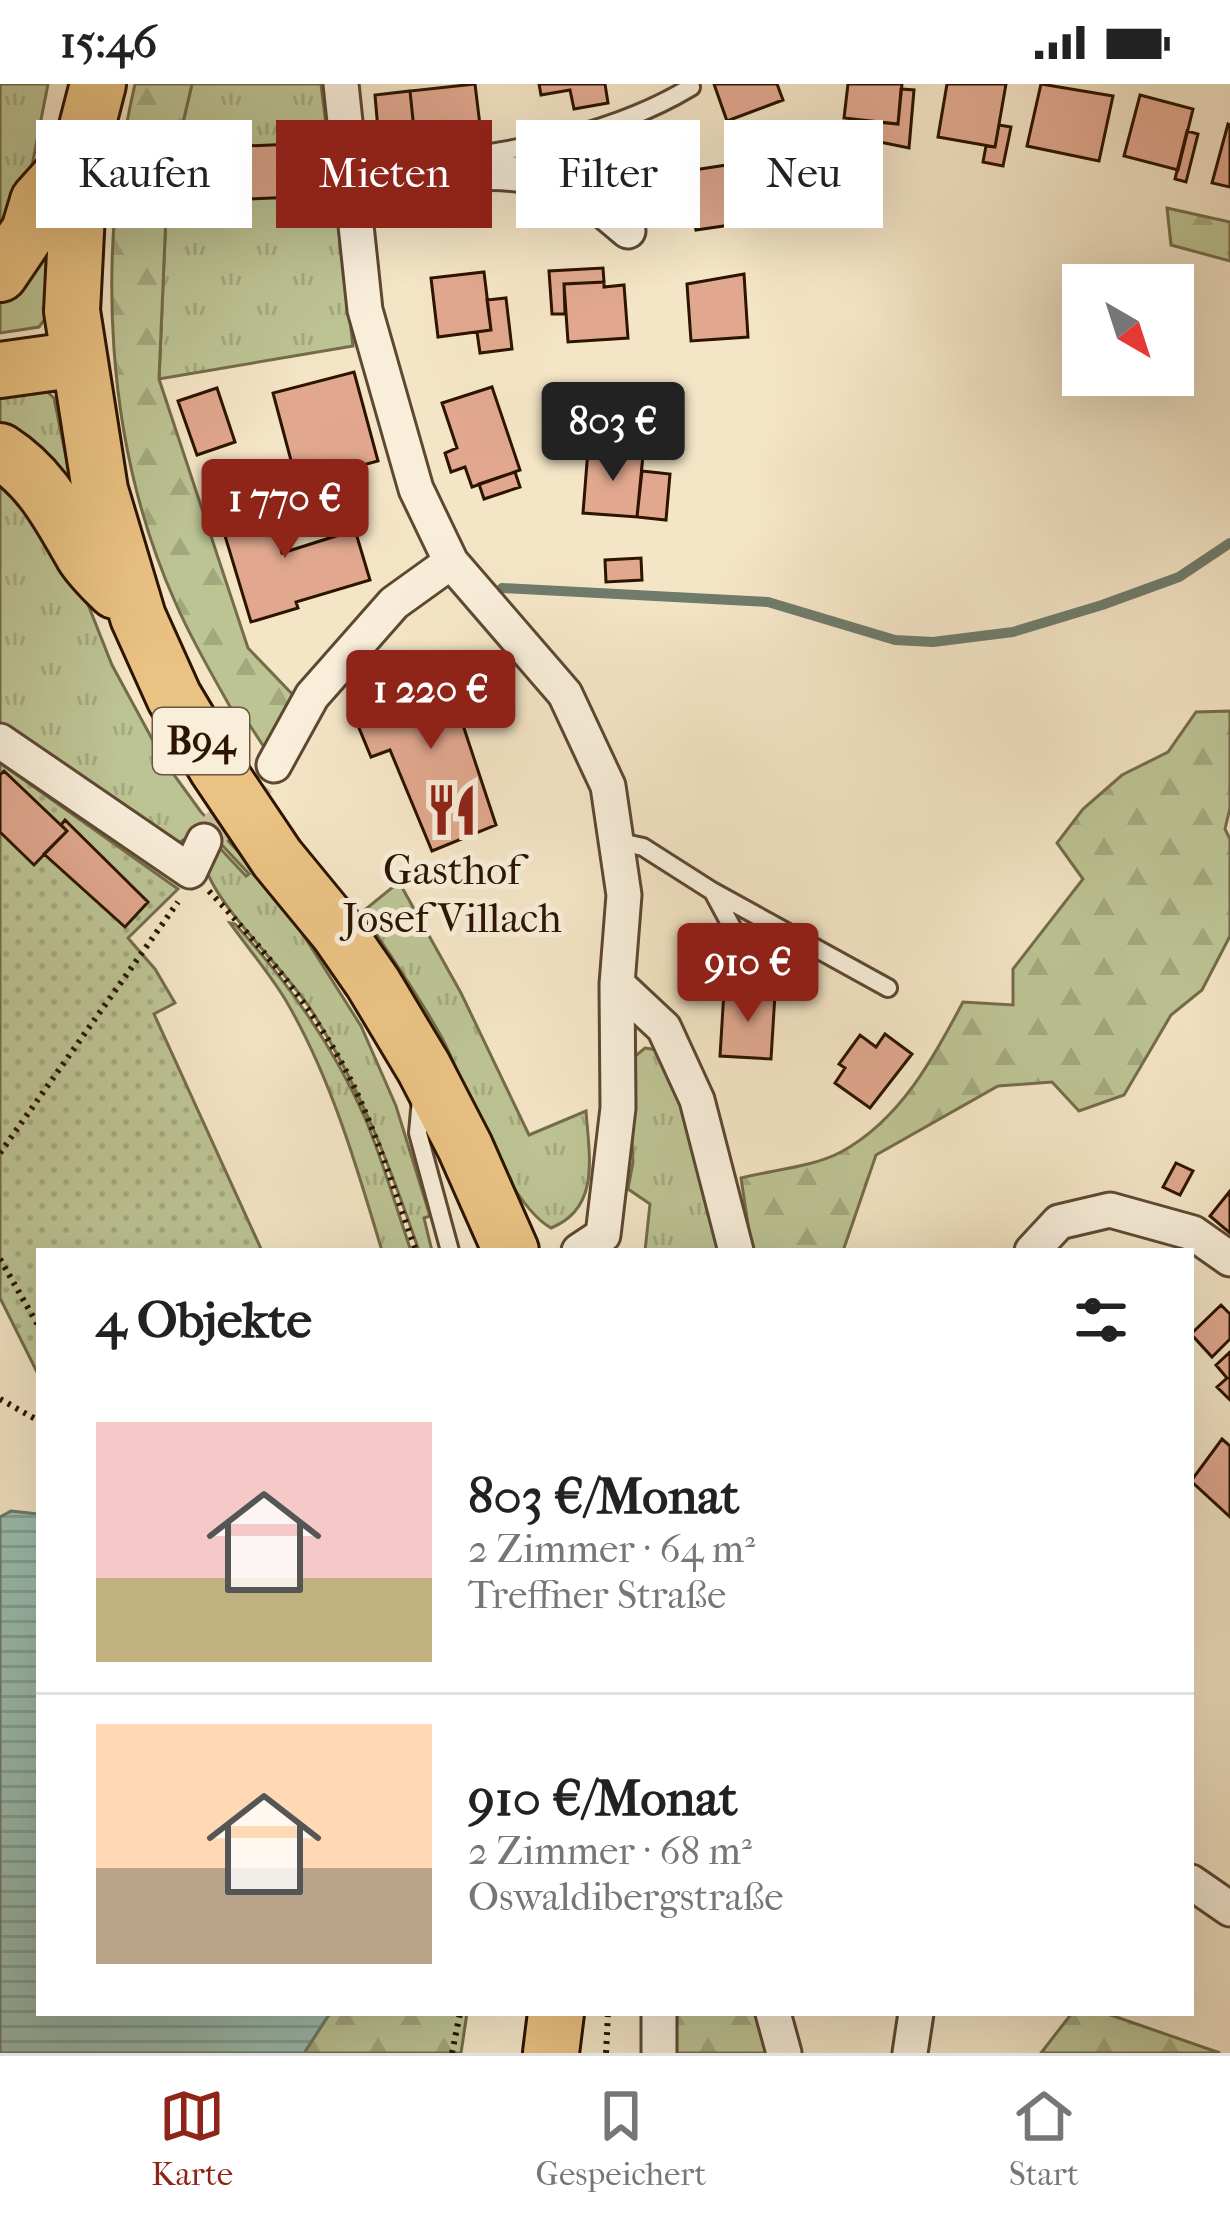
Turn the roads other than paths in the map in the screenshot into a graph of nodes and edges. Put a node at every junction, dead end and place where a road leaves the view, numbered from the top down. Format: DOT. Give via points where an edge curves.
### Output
graph roads {
  1 [pos="98,84"];
  2 [pos="341,84"];
  3 [pos="691,87"];
  4 [pos="89,120"];
  5 [pos="345,120"];
  6 [pos="492,154"];
  7 [pos="492,171"];
  8 [pos="36,208"];
  9 [pos="76,228"];
  10 [pos="356,228"];
  11 [pos="628,231"];
  12 [pos="0,274"];
  13 [pos="79,359"];
  14 [pos="0,370"];
  15 [pos="0,451"];
  16 [pos="451,562"];
  17 [pos="138,617"];
  18 [pos="0,741"];
  19 [pos="274,765"];
  20 [pos="616,841"];
  21 [pos="197,856"];
  22 [pos="712,891"];
  23 [pos="741,944"];
  24 [pos="617,984"];
  25 [pos="888,988"];
  26 [pos="424,1068"];
  27 [pos="449,1248"];
  28 [pos="510,1248"];
  29 [pos="584,1248"];
  30 [pos="735,1248"];
  31 [pos="1036,1248"];
  32 [pos="1230,1259"];
  33 [pos="1194,1884"];
  34 [pos="1230,1909"];
  35 [pos="556,2016"];
  36 [pos="659,2016"];
  37 [pos="774,2016"];
  38 [pos="916,2016"];
  39 [pos="550,2053"];
  40 [pos="659,2053"];
  41 [pos="784,2053"];
  42 [pos="910,2053"];
  1 -- 4 [label="main road"];
  2 -- 5 [label="street"];
  3 -- 6 [label="lane" via="620,123"];
  7 -- 11 [label="street" via="546,178"];
  8 -- 12 [label="main road"];
  9 -- 13 [label="main road"];
  10 -- 16 [label="street" via="365,310 416,489"];
  13 -- 14 [label="main road"];
  13 -- 17 [label="main road, B94" via="100,490"];
  15 -- 17 [label="main road, B94" via="39,483 85,558"];
  16 -- 19 [label="street" via="394,603 313,696"];
  16 -- 20 [label="street" via="565,694 608,786"];
  17 -- 26 [label="main road, B94" via="217,769 361,965"];
  18 -- 21 [label="street"];
  20 -- 22 [label="lane" via="643,848"];
  20 -- 24 [label="street" via="624,895"];
  22 -- 23 [label="lane"];
  22 -- 25 [label="lane"];
  24 -- 29 [label="street" via="618,1108 603,1234"];
  24 -- 30 [label="street" via="664,1028 697,1100"];
  26 -- 27 [label="lane" via="418,1133"];
  26 -- 28 [label="main road, B94"];
  31 -- 32 [label="street" via="1059,1222 1110,1210 1193,1233"];
  33 -- 34 [label="street"];
  35 -- 39 [label="main road"];
  36 -- 40 [label="street"];
  37 -- 41 [label="street"];
  38 -- 42 [label="street"];
}
